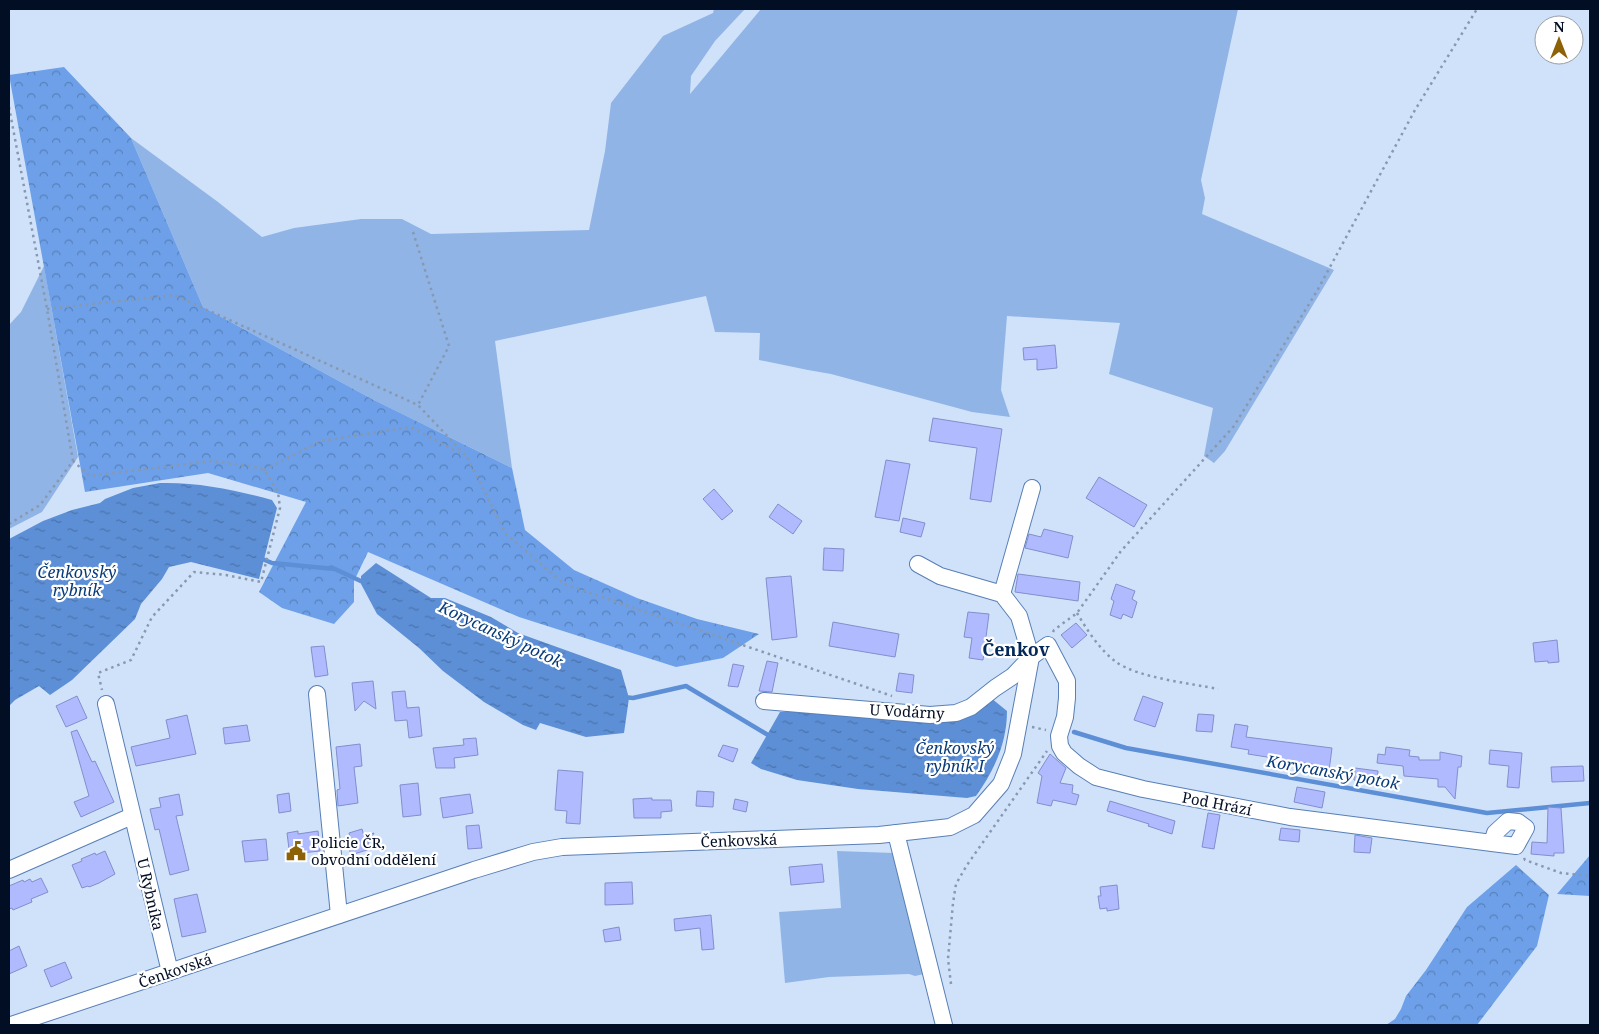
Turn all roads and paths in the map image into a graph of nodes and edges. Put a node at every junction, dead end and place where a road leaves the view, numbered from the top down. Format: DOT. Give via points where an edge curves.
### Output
graph roads {
  1 [pos="1477,9"];
  2 [pos="9,107"];
  3 [pos="413,232"];
  4 [pos="47,309"];
  5 [pos="418,405"];
  6 [pos="467,457"];
  7 [pos="73,461"];
  8 [pos="264,470"];
  9 [pos="1032,488"];
  10 [pos="9,524"];
  11 [pos="918,564"];
  12 [pos="1002,594"];
  13 [pos="1077,613"];
  14 [pos="1048,645"];
  15 [pos="1031,657"];
  16 [pos="1218,689"];
  17 [pos="317,694"];
  18 [pos="894,697"];
  19 [pos="764,701"];
  20 [pos="106,704"];
  21 [pos="1059,736"];
  22 [pos="132,816"];
  23 [pos="896,833"];
  24 [pos="1492,843"];
  25 [pos="1516,846"];
  26 [pos="9,870"];
  27 [pos="1590,876"];
  28 [pos="339,915"];
  29 [pos="170,972"];
  30 [pos="947,1019"];
  31 [pos="10,1025"];
  1 -- 13 [label="path" via="1415,110 1317,291 1234,426 1121,551"];
  2 -- 4 [label="path"];
  3 -- 5 [label="path" via="449,346"];
  4 -- 5 [label="path" via="174,295"];
  4 -- 7 [label="path"];
  5 -- 6 [label="path"];
  6 -- 8 [label="path" via="411,427 321,441"];
  6 -- 18 [label="path" via="506,534 564,584"];
  7 -- 8 [label="path" via="90,476 212,462"];
  7 -- 10 [label="path" via="40,505"];
  8 -- 20 [label="path" via="278,492 280,508 261,582 194,572 152,618 131,660 98,673"];
  9 -- 12 [label="street"];
  11 -- 12 [label="street" via="940,576"];
  12 -- 15 [label="street" via="1019,616"];
  13 -- 14 [label="path" via="1054,630"];
  13 -- 16 [label="path" via="1116,662 1138,672"];
  14 -- 15 [label="street, U Vodárny"];
  14 -- 21 [label="street" via="1067,681 1065,717"];
  15 -- 19 [label="street, U Vodárny" via="1013,676 971,707 956,713 930,715"];
  15 -- 23 [label="street, Čenkovská" via="1013,754 1001,784 974,815 950,827"];
  17 -- 28 [label="street"];
  20 -- 22 [label="street, U Rybníka"];
  21 -- 24 [label="street, Pod Hrází" via="1064,753 1078,766 1096,777 1124,784 1290,817"];
  21 -- 30 [label="path" via="956,884 948,959"];
  22 -- 26 [label="street"];
  22 -- 29 [label="street, U Rybníka"];
  23 -- 28 [label="street, Čenkovská" via="562,847 533,852"];
  23 -- 30 [label="street"];
  24 -- 25 [label="street, Pod Hrází"];
  24 -- 25 [label="street" via="1495,833 1508,821 1518,822 1526,828"];
  25 -- 27 [label="path" via="1525,860 1561,873"];
  28 -- 29 [label="street, Čenkovská"];
  29 -- 31 [label="street, Čenkovská"];
}
